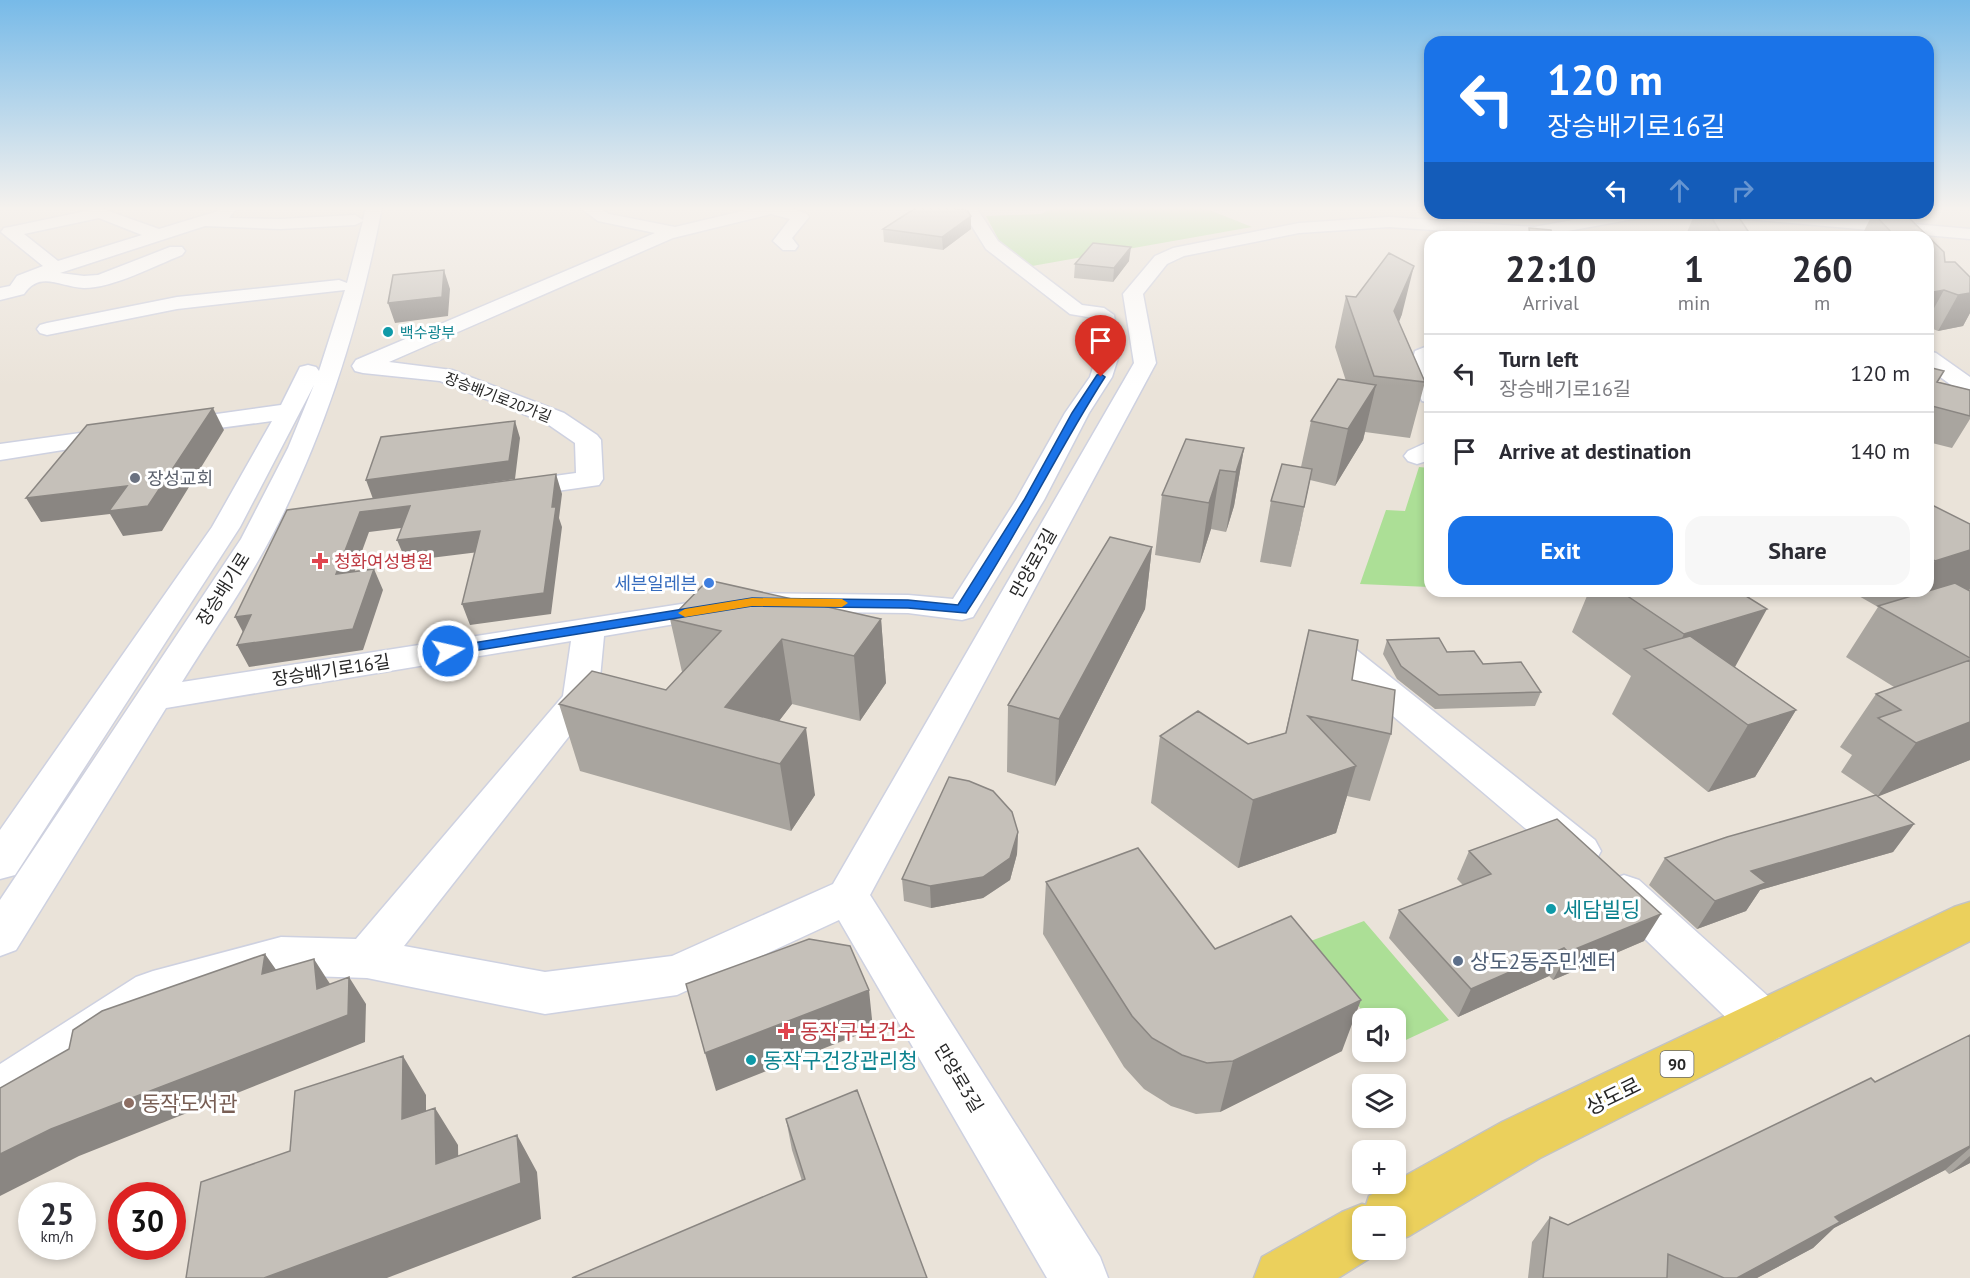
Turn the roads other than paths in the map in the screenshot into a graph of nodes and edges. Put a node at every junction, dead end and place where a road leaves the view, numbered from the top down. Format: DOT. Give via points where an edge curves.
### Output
graph roads {
  1 [pos="60,267"];
  2 [pos="135,267"];
  3 [pos="345,267"];
  4 [pos="356,267"];
  5 [pos="589,267"];
  6 [pos="1020,267"];
  7 [pos="1156,267"];
  8 [pos="56,268"];
  9 [pos="37,275"];
  10 [pos="339,286"];
  11 [pos="0,294"];
  12 [pos="47,330"];
  13 [pos="1424,355"];
  14 [pos="1934,362"];
  15 [pos="363,366"];
  16 [pos="330,373"];
  17 [pos="1424,383"];
  18 [pos="1970,388"];
  19 [pos="290,411"];
  20 [pos="0,452"];
  21 [pos="485,493"];
  22 [pos="299,520"];
  23 [pos="264,524"];
  24 [pos="589,628"];
  25 [pos="1332,647"];
  26 [pos="155,698"];
  27 [pos="0,863"];
  28 [pos="848,896"];
  29 [pos="1970,920"];
  30 [pos="0,937"];
  31 [pos="367,959"];
  32 [pos="1763,1022"];
  33 [pos="0,1093"];
  34 [pos="1406,1206"];
  35 [pos="1352,1238"];
  36 [pos="1079,1278"];
  37 [pos="1283,1278"];
  1 -- 8 [label="street"];
  2 -- 9 [label="street" via="84,282"];
  3 -- 10 [label="street, 장승배기로"];
  4 -- 16 [label="street, 장승배기로" via="354,291"];
  5 -- 15 [label="street"];
  6 -- 24 [label="street, 장승배기로16길" via="1077,310 1104,315 1109,352 1101,377 962,610 908,604 752,602"];
  7 -- 28 [label="street, 만양로3길" via="1133,294 1145,363"];
  8 -- 9 [label="street"];
  9 -- 11 [label="street" via="24,280 18,290"];
  10 -- 12 [label="street" via="177,303"];
  10 -- 19 [label="street, 장승배기로" via="307,377"];
  13 -- 17 [label="street" via="1420,374"];
  14 -- 18 [label="street"];
  15 -- 16 [label="street"];
  15 -- 21 [label="street, 장승배기로20가길" via="444,375 555,418 588,440 590,479"];
  16 -- 23 [label="street, 장승배기로" via="297,456"];
  19 -- 20 [label="street"];
  19 -- 27 [label="street, 장승배기로" via="226,527"];
  22 -- 23 [label="street"];
  23 -- 26 [label="street, 장승배기로"];
  24 -- 26 [label="street, 장승배기로16길"];
  24 -- 31 [label="street" via="580,699"];
  25 -- 32 [label="street" via="1583,853"];
  26 -- 30 [label="street, 장승배기로"];
  28 -- 31 [label="street" via="677,975 545,993"];
  28 -- 36 [label="street, 만양로3길"];
  29 -- 32 [label="main road, 상도로 / 90"];
  31 -- 33 [label="street" via="281,956 153,991"];
  32 -- 34 [label="main road, 상도로 / 90" via="1521,1140"];
  35 -- 37 [label="main road"];
}
